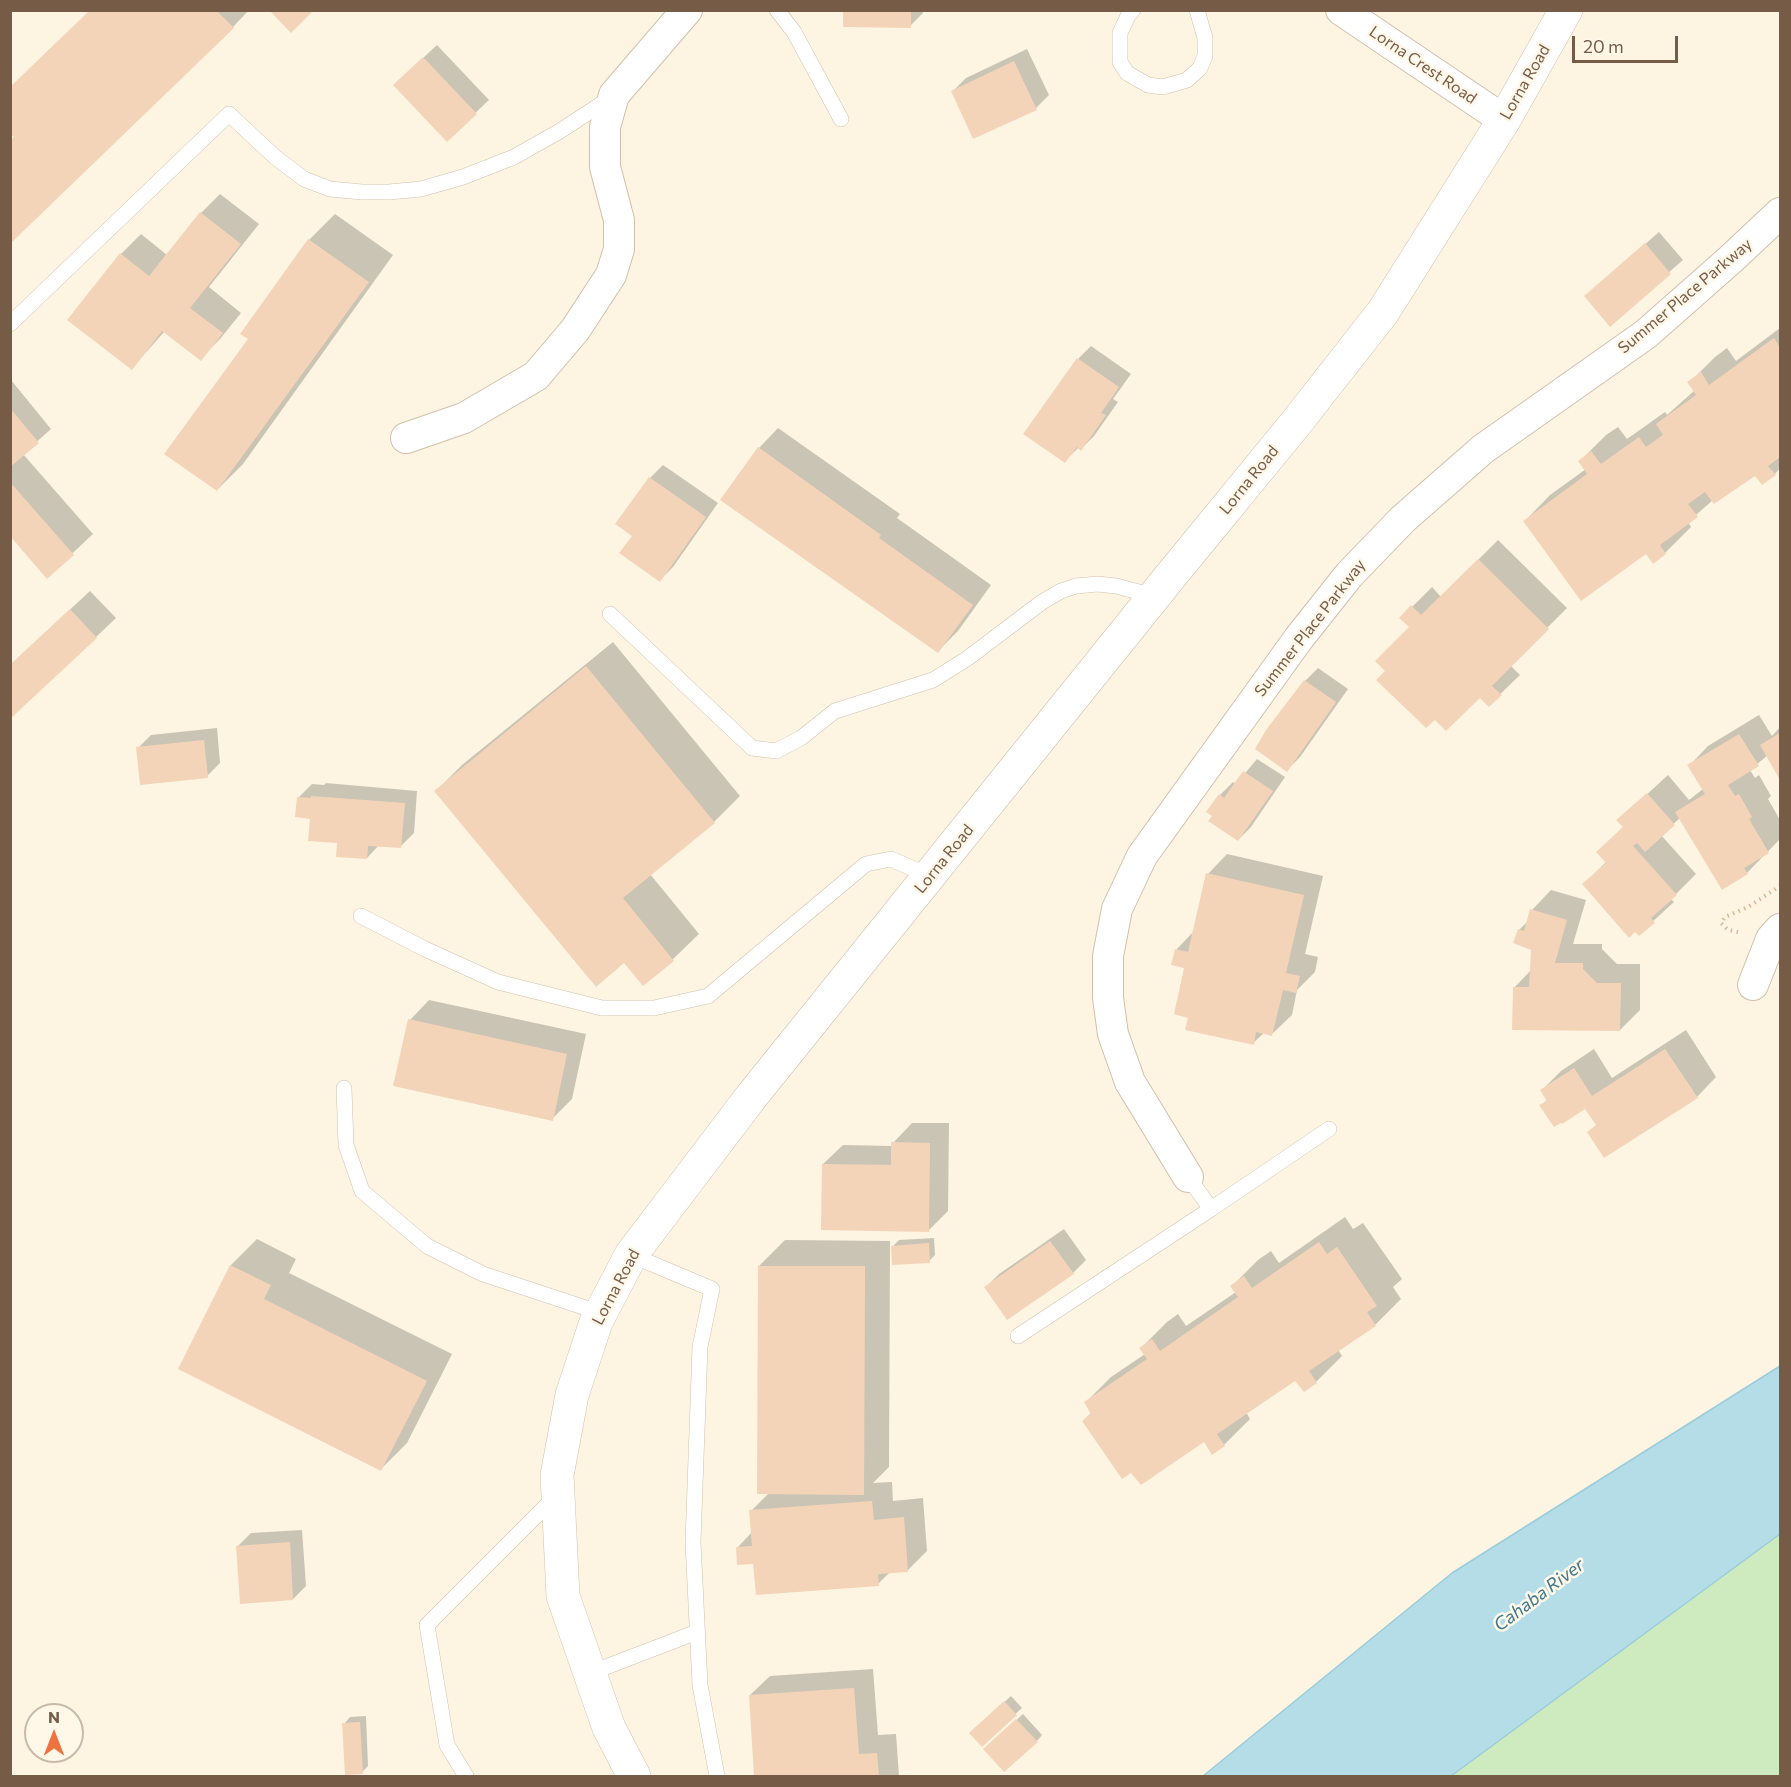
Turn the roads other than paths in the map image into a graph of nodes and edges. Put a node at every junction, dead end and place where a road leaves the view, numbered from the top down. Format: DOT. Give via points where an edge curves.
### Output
graph roads {
  1 [pos="687,10"];
  2 [pos="777,10"];
  3 [pos="1133,10"];
  4 [pos="1197,10"];
  5 [pos="1341,10"];
  6 [pos="1566,10"];
  7 [pos="614,95"];
  8 [pos="841,118"];
  9 [pos="1504,120"];
  10 [pos="1780,213"];
  11 [pos="10,324"];
  12 [pos="406,438"];
  13 [pos="1154,596"];
  14 [pos="610,614"];
  15 [pos="930,876"];
  16 [pos="361,916"];
  17 [pos="1780,929"];
  18 [pos="1753,985"];
  19 [pos="344,1088"];
  20 [pos="1329,1129"];
  21 [pos="1188,1177"];
  22 [pos="1211,1209"];
  23 [pos="631,1254"];
  24 [pos="601,1313"];
  25 [pos="1018,1336"];
  26 [pos="558,1494"];
  27 [pos="697,1632"];
  28 [pos="590,1673"];
  29 [pos="466,1776"];
  30 [pos="634,1776"];
  31 [pos="717,1776"];
  1 -- 7 [label="street"];
  2 -- 8 [label="lane" via="794,32"];
  3 -- 4 [label="lane" via="1120,33 1120,62 1127,73 1148,85 1163,87 1187,80 1200,68 1205,38"];
  5 -- 9 [label="street, Lorna Crest Road"];
  6 -- 9 [label="street, Lorna Road"];
  7 -- 11 [label="lane" via="514,157 421,189 389,192 330,189 304,179 229,114"];
  7 -- 12 [label="street" via="605,127 605,167 619,220 619,249 611,275 575,330 536,376 464,418"];
  9 -- 13 [label="street, Lorna Road" via="1383,312"];
  10 -- 21 [label="street, Summer Place Parkway" via="1646,334 1483,449 1348,574 1142,856 1117,909 1108,956 1113,1034 1130,1082"];
  13 -- 14 [label="lane" via="1098,584 1061,591 933,680 835,711 801,738 776,751 752,748"];
  13 -- 15 [label="street, Lorna Road"];
  15 -- 16 [label="lane" via="891,859 866,864 708,996 654,1008 602,1008 498,982"];
  15 -- 23 [label="street, Lorna Road" via="751,1097"];
  17 -- 18 [label="street" via="1771,939"];
  19 -- 24 [label="lane" via="346,1145 362,1191 427,1246 483,1274"];
  20 -- 22 [label="lane"];
  21 -- 22 [label="lane"];
  22 -- 25 [label="lane"];
  23 -- 24 [label="street, Lorna Road"];
  23 -- 27 [label="lane" via="712,1289 700,1347 693,1542"];
  24 -- 26 [label="street, Lorna Road" via="572,1395 557,1475"];
  26 -- 28 [label="street, Lorna Road" via="563,1596"];
  26 -- 29 [label="lane" via="427,1624 447,1745"];
  27 -- 28 [label="lane"];
  27 -- 31 [label="lane" via="700,1685"];
  28 -- 30 [label="street, Lorna Road" via="609,1728"];
}
